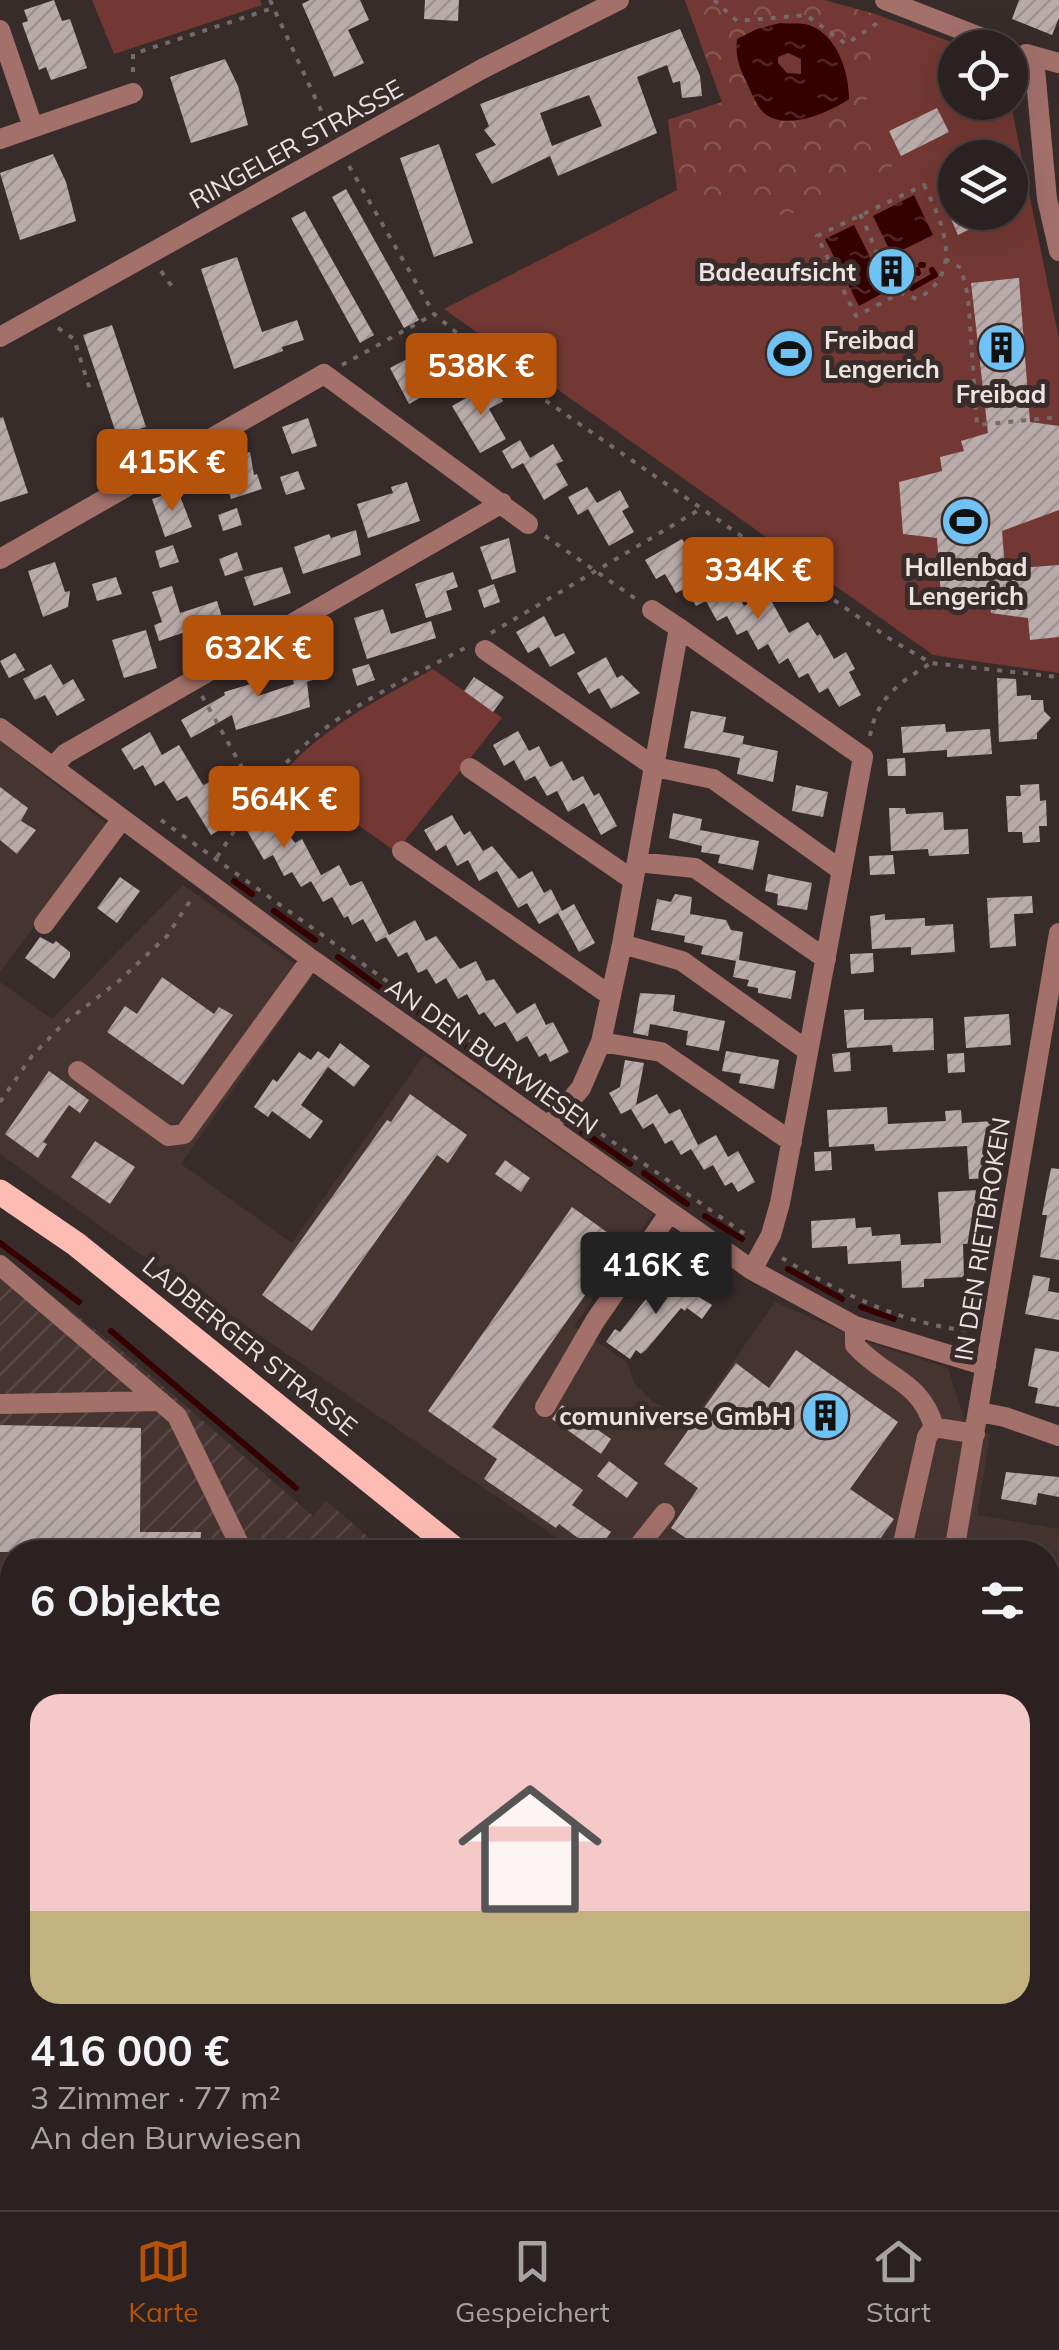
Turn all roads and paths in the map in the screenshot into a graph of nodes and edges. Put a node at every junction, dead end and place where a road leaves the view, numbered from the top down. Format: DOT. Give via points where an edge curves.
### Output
graph roads {
  1 [pos="270,0"];
  2 [pos="619,0"];
  3 [pos="714,0"];
  4 [pos="893,3"];
  5 [pos="274,8"];
  6 [pos="0,30"];
  7 [pos="963,30"];
  8 [pos="1028,56"];
  9 [pos="1034,58"];
  10 [pos="1059,62"];
  11 [pos="133,94"];
  12 [pos="34,128"];
  13 [pos="0,138"];
  14 [pos="335,141"];
  15 [pos="344,158"];
  16 [pos="860,214"];
  17 [pos="1059,251"];
  18 [pos="150,254"];
  19 [pos="945,259"];
  20 [pos="176,292"];
  21 [pos="895,296"];
  22 [pos="43,314"];
  23 [pos="434,314"];
  24 [pos="3,330"];
  25 [pos="324,374"];
  26 [pos="91,393"];
  27 [pos="1059,417"];
  28 [pos="502,503"];
  29 [pos="702,508"];
  30 [pos="528,524"];
  31 [pos="0,558"];
  32 [pos="597,573"];
  33 [pos="652,610"];
  34 [pos="679,628"];
  35 [pos="485,650"];
  36 [pos="931,663"];
  37 [pos="1059,678"];
  38 [pos="193,680"];
  39 [pos="0,728"];
  40 [pos="863,757"];
  41 [pos="53,767"];
  42 [pos="470,768"];
  43 [pos="655,768"];
  44 [pos="258,796"];
  45 [pos="155,816"];
  46 [pos="122,819"];
  47 [pos="402,851"];
  48 [pos="216,858"];
  49 [pos="841,870"];
  50 [pos="635,871"];
  51 [pos="204,881"];
  52 [pos="44,924"];
  53 [pos="1059,934"];
  54 [pos="622,944"];
  55 [pos="311,958"];
  56 [pos="826,959"];
  57 [pos="611,996"];
  58 [pos="600,1042"];
  59 [pos="808,1052"];
  60 [pos="78,1072"];
  61 [pos="0,1102"];
  62 [pos="564,1107"];
  63 [pos="549,1126"];
  64 [pos="792,1142"];
  65 [pos="0,1192"];
  66 [pos="670,1212"];
  67 [pos="764,1248"];
  68 [pos="0,1265"];
  69 [pos="752,1270"];
  70 [pos="855,1326"];
  71 [pos="992,1332"];
  72 [pos="986,1366"];
  73 [pos="160,1401"];
  74 [pos="0,1404"];
  75 [pos="545,1407"];
  76 [pos="979,1412"];
  77 [pos="934,1427"];
  78 [pos="975,1434"];
  79 [pos="1059,1436"];
  80 [pos="665,1513"];
  81 [pos="236,1540"];
  82 [pos="443,1540"];
  83 [pos="644,1540"];
  84 [pos="905,1540"];
  85 [pos="956,1540"];
  1 -- 5 [label="path"];
  2 -- 18 [label="street, RINGELER STRASSE"];
  3 -- 4 [label="path" via="737,21 806,15 846,44"];
  4 -- 7 [label="street"];
  5 -- 11 [label="path" via="134,54"];
  5 -- 14 [label="path"];
  6 -- 12 [label="street"];
  8 -- 9 [label="street"];
  9 -- 10 [label="street"];
  9 -- 17 [label="street" via="1047,199"];
  11 -- 12 [label="street"];
  12 -- 13 [label="street"];
  15 -- 23 [label="path"];
  16 -- 19 [label="path" via="924,185 944,224"];
  16 -- 21 [label="path"];
  16 -- 21 [label="path" via="817,236 856,316"];
  18 -- 20 [label="path"];
  18 -- 22 [label="street, RINGELER STRASSE"];
  19 -- 21 [label="path" via="933,290 917,299"];
  19 -- 27 [label="path" via="961,268 968,296 977,425"];
  22 -- 24 [label="street, RINGELER STRASSE"];
  22 -- 26 [label="path" via="74,339"];
  23 -- 25 [label="path"];
  23 -- 29 [label="path" via="504,371"];
  25 -- 28 [label="street"];
  25 -- 31 [label="street"];
  28 -- 30 [label="street"];
  28 -- 38 [label="street"];
  29 -- 32 [label="path"];
  29 -- 36 [label="path"];
  30 -- 32 [label="path"];
  32 -- 33 [label="path"];
  32 -- 44 [label="path" via="335,720"];
  33 -- 34 [label="street"];
  34 -- 40 [label="street"];
  34 -- 43 [label="street"];
  35 -- 43 [label="street"];
  36 -- 37 [label="path"];
  36 -- 40 [label="path" via="883,698"];
  38 -- 41 [label="street"];
  38 -- 44 [label="path"];
  39 -- 41 [label="street, AN DEN BURWIESEN"];
  40 -- 49 [label="street"];
  41 -- 46 [label="street, AN DEN BURWIESEN"];
  42 -- 50 [label="street"];
  43 -- 49 [label="street" via="714,779"];
  43 -- 50 [label="street"];
  44 -- 48 [label="path"];
  45 -- 48 [label="path"];
  46 -- 51 [label="street, AN DEN BURWIESEN"];
  46 -- 52 [label="street"];
  47 -- 57 [label="street"];
  48 -- 51 [label="path"];
  48 -- 62 [label="path"];
  49 -- 56 [label="street"];
  50 -- 54 [label="street"];
  50 -- 56 [label="street" via="695,868"];
  51 -- 55 [label="street, AN DEN BURWIESEN"];
  51 -- 61 [label="path" via="167,936 63,1024"];
  53 -- 71 [label="street, IN DEN RIETBROKEN"];
  54 -- 57 [label="street"];
  54 -- 59 [label="street" via="682,960"];
  55 -- 60 [label="street" via="184,1134 168,1136"];
  55 -- 63 [label="street, AN DEN BURWIESEN"];
  56 -- 59 [label="street"];
  57 -- 58 [label="street"];
  58 -- 62 [label="street" via="581,1088"];
  58 -- 64 [label="street" via="661,1052"];
  59 -- 64 [label="street"];
  62 -- 63 [label="street"];
  62 -- 67 [label="path"];
  63 -- 66 [label="street, AN DEN BURWIESEN"];
  64 -- 67 [label="street"];
  65 -- 82 [label="main road, LADBERGER STRASSE" via="76,1244"];
  66 -- 69 [label="street, AN DEN BURWIESEN"];
  66 -- 75 [label="street"];
  67 -- 69 [label="street"];
  67 -- 71 [label="path" via="881,1308 944,1328"];
  68 -- 73 [label="street"];
  69 -- 70 [label="street, AN DEN BURWIESEN"];
  70 -- 72 [label="street, AN DEN BURWIESEN"];
  70 -- 77 [label="street" via="855,1345 871,1363 912,1386"];
  71 -- 72 [label="street, IN DEN RIETBROKEN"];
  72 -- 76 [label="street, IN DEN RIETBROKEN"];
  73 -- 74 [label="street"];
  73 -- 81 [label="street" via="177,1416"];
  76 -- 78 [label="street, IN DEN RIETBROKEN"];
  76 -- 79 [label="street"];
  77 -- 78 [label="street"];
  77 -- 84 [label="street"];
  78 -- 85 [label="street, IN DEN RIETBROKEN"];
  80 -- 83 [label="street"];
}
